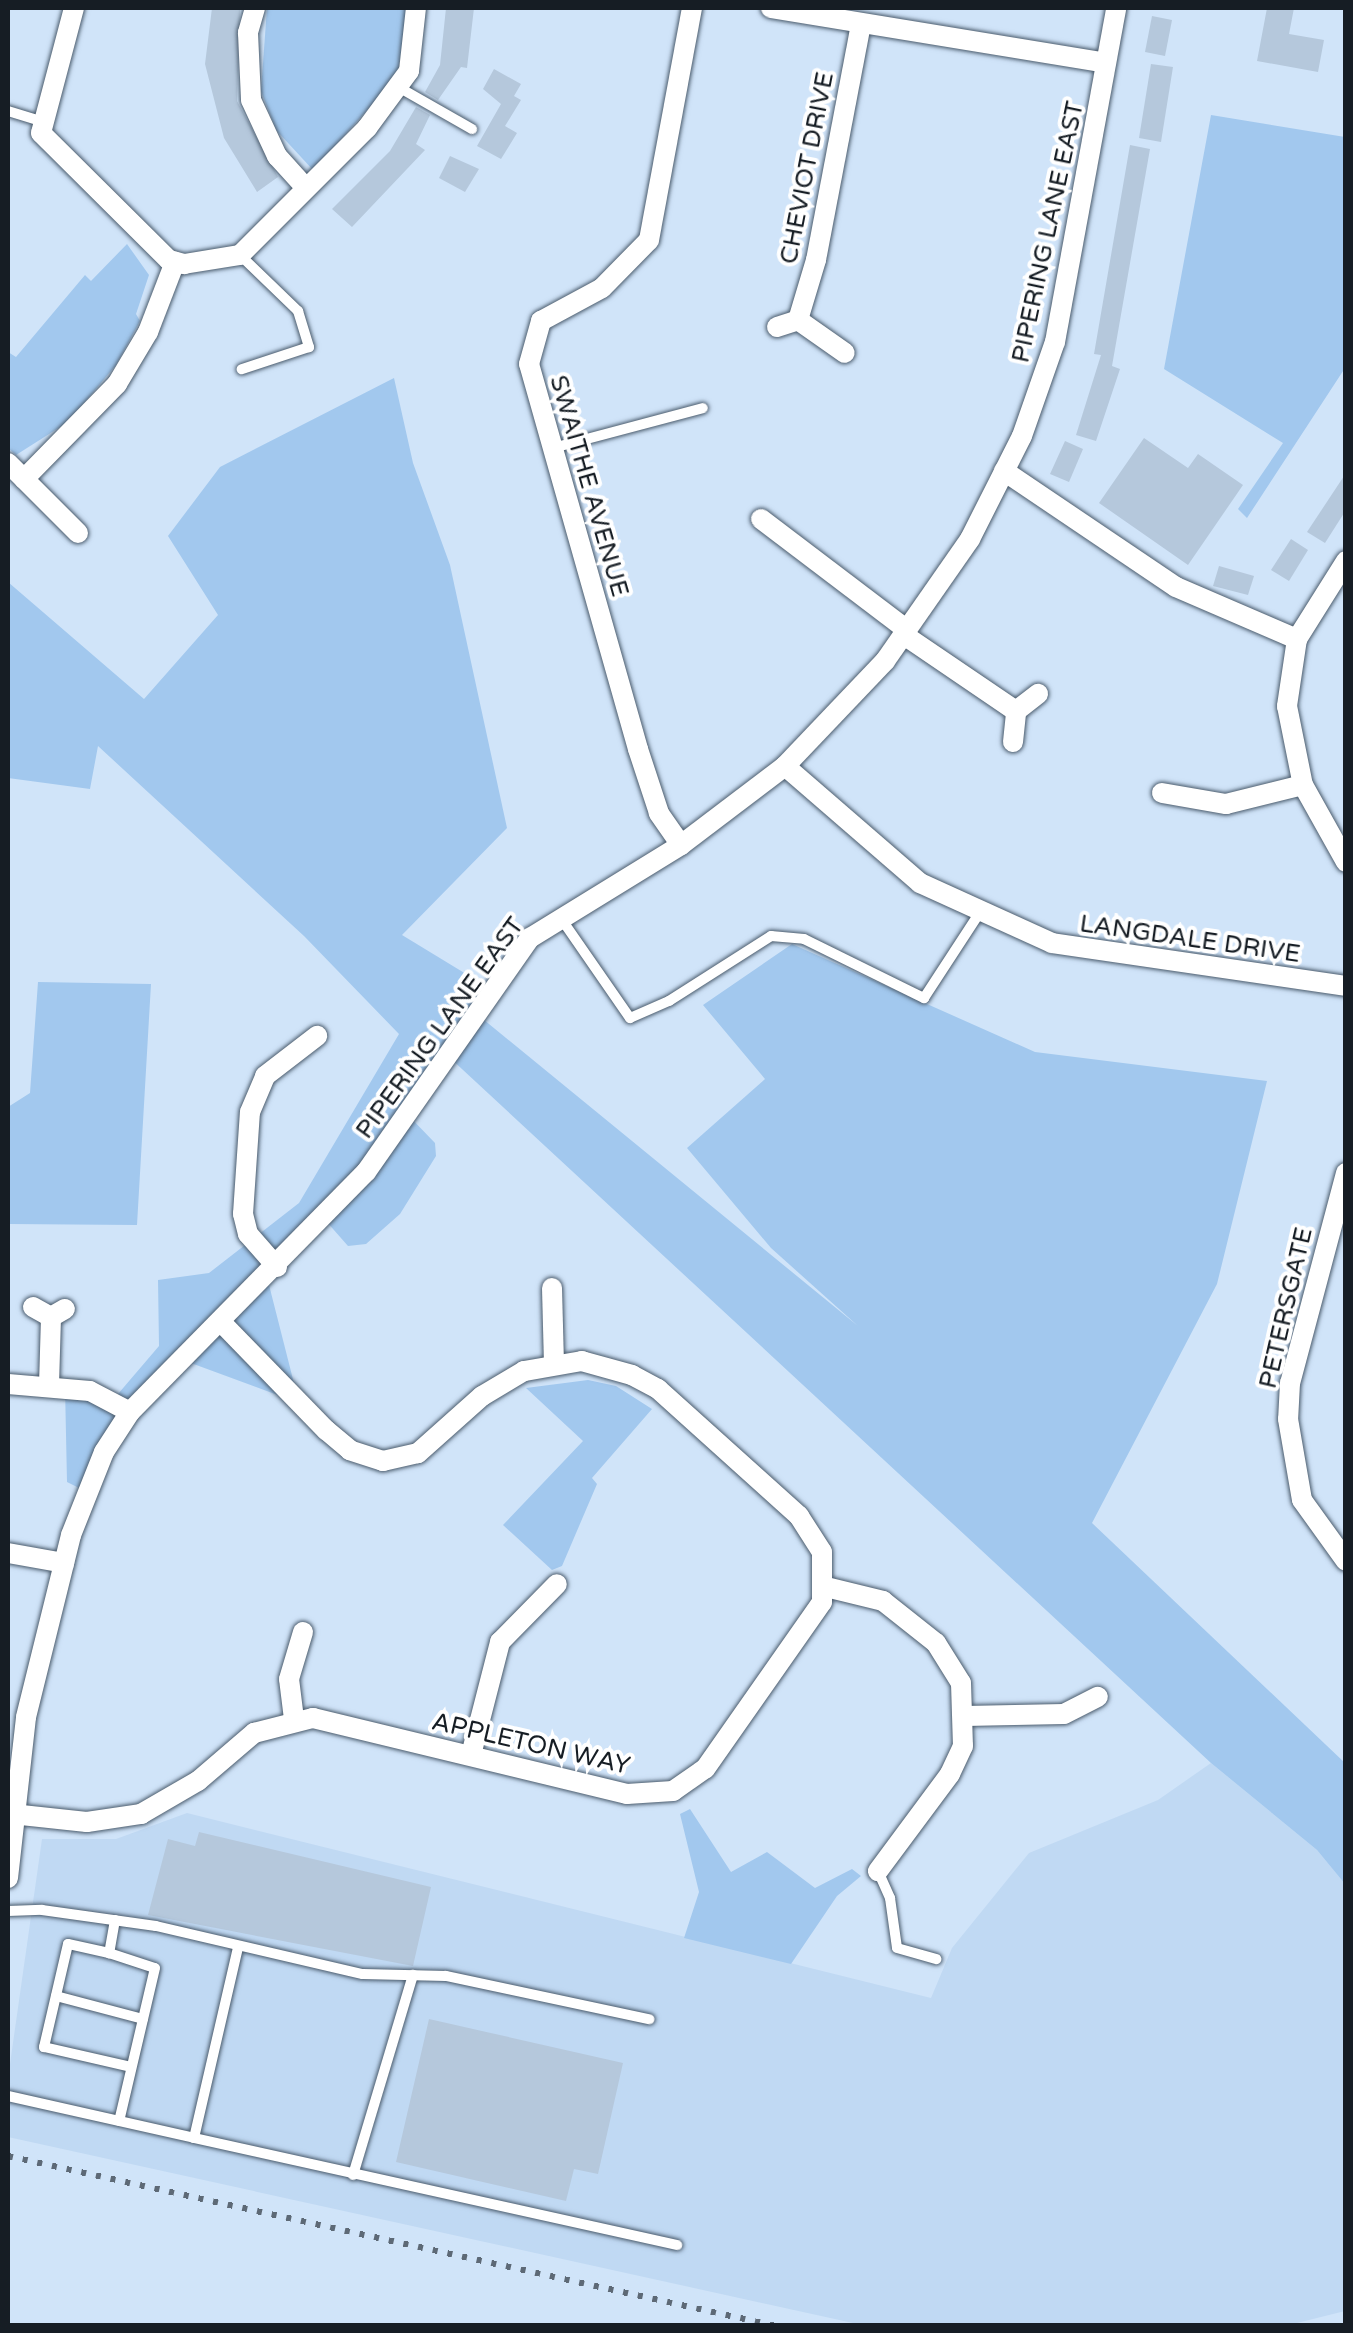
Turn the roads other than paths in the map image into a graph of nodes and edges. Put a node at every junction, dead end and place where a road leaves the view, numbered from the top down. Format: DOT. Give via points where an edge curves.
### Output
graph roads {
  1 [pos="74,8"];
  2 [pos="255,8"];
  3 [pos="416,8"];
  4 [pos="692,8"];
  5 [pos="771,8"];
  6 [pos="1116,8"];
  7 [pos="860,24"];
  8 [pos="1106,64"];
  9 [pos="400,88"];
  10 [pos="8,112"];
  11 [pos="41,120"];
  12 [pos="472,130"];
  13 [pos="305,187"];
  14 [pos="240,255"];
  15 [pos="175,262"];
  16 [pos="845,353"];
  17 [pos="242,369"];
  18 [pos="704,408"];
  19 [pos="553,448"];
  20 [pos="8,462"];
  21 [pos="1004,471"];
  22 [pos="24,479"];
  23 [pos="761,519"];
  24 [pos="78,533"];
  25 [pos="1342,575"];
  26 [pos="905,632"];
  27 [pos="1297,639"];
  28 [pos="1038,694"];
  29 [pos="1016,711"];
  30 [pos="1013,742"];
  31 [pos="785,766"];
  32 [pos="1303,785"];
  33 [pos="1162,793"];
  34 [pos="681,845"];
  35 [pos="1346,862"];
  36 [pos="980,912"];
  37 [pos="560,917"];
  38 [pos="1346,986"];
  39 [pos="318,1036"];
  40 [pos="1346,1173"];
  41 [pos="277,1267"];
  42 [pos="552,1288"];
  43 [pos="50,1311"];
  44 [pos="220,1321"];
  45 [pos="554,1363"];
  46 [pos="8,1384"];
  47 [pos="49,1385"];
  48 [pos="130,1412"];
  49 [pos="8,1553"];
  50 [pos="1346,1561"];
  51 [pos="64,1563"];
  52 [pos="557,1584"];
  53 [pos="826,1587"];
  54 [pos="303,1632"];
  55 [pos="1098,1697"];
  56 [pos="965,1716"];
  57 [pos="294,1719"];
  58 [pos="471,1756"];
  59 [pos="12,1814"];
  60 [pos="878,1870"];
  61 [pos="8,1878"];
  62 [pos="8,1912"];
  63 [pos="115,1920"];
  64 [pos="238,1947"];
  65 [pos="108,1953"];
  66 [pos="936,1959"];
  67 [pos="413,1975"];
  68 [pos="56,1996"];
  69 [pos="143,2019"];
  70 [pos="649,2019"];
  71 [pos="131,2067"];
  72 [pos="8,2096"];
  73 [pos="119,2121"];
  74 [pos="194,2138"];
  75 [pos="353,2175"];
  76 [pos="677,2244"];
  1 -- 11 [label="street"];
  2 -- 13 [label="street" via="248,33 251,100 277,156"];
  3 -- 9 [label="street" via="415,45"];
  4 -- 19 [label="street, SWAITHE AVENUE" via="649,240 602,288 542,321 531,342 529,364"];
  5 -- 7 [label="street"];
  6 -- 8 [label="street, PIPERING LANE EAST"];
  7 -- 8 [label="street"];
  7 -- 16 [label="street, CHEVIOT DRIVE" via="816,260 787,323"];
  8 -- 21 [label="street, PIPERING LANE EAST" via="1055,342"];
  9 -- 12 [label="lane"];
  9 -- 13 [label="street"];
  10 -- 11 [label="lane"];
  11 -- 15 [label="street" via="48,146"];
  13 -- 14 [label="street"];
  14 -- 15 [label="street"];
  14 -- 17 [label="lane" via="298,312 309,347"];
  15 -- 22 [label="street" via="148,332 117,384"];
  18 -- 19 [label="lane"];
  19 -- 34 [label="street, SWAITHE AVENUE" via="638,748 659,812"];
  20 -- 22 [label="street"];
  21 -- 26 [label="street, PIPERING LANE EAST" via="970,539"];
  21 -- 27 [label="street" via="1176,586"];
  22 -- 24 [label="street"];
  23 -- 26 [label="street"];
  25 -- 27 [label="street"];
  26 -- 29 [label="street"];
  26 -- 31 [label="street, PIPERING LANE EAST"];
  27 -- 32 [label="street" via="1287,706"];
  28 -- 29 [label="street"];
  29 -- 30 [label="street"];
  31 -- 34 [label="street, PIPERING LANE EAST"];
  31 -- 36 [label="street, LANGDALE DRIVE" via="920,883"];
  32 -- 33 [label="street" via="1226,804"];
  32 -- 35 [label="street"];
  34 -- 37 [label="street, PIPERING LANE EAST"];
  36 -- 37 [label="lane" via="924,998 804,939 771,936 630,1018"];
  36 -- 38 [label="street, LANGDALE DRIVE" via="1080,950"];
  37 -- 41 [label="street, PIPERING LANE EAST" via="530,938 366,1172"];
  39 -- 41 [label="street" via="265,1076 250,1112 243,1214 248,1234"];
  40 -- 50 [label="street, PETERSGATE" via="1290,1383 1288,1418 1302,1500"];
  41 -- 44 [label="street, PIPERING LANE EAST"];
  42 -- 45 [label="street"];
  43 -- 47 [label="street"];
  44 -- 45 [label="street" via="326,1430 350,1450 383,1461 418,1453 500,1383"];
  44 -- 48 [label="street, PIPERING LANE EAST"];
  45 -- 53 [label="street" via="608,1366 658,1389 799,1516 822,1552"];
  46 -- 47 [label="street"];
  47 -- 48 [label="street" via="90,1391"];
  48 -- 51 [label="street, PIPERING LANE EAST" via="85,1491"];
  49 -- 51 [label="street"];
  51 -- 59 [label="street, PIPERING LANE EAST" via="26,1718"];
  52 -- 58 [label="street" via="500,1642"];
  53 -- 56 [label="street" via="883,1601 936,1643 961,1683"];
  53 -- 58 [label="street, APPLETON WAY" via="814,1619 705,1769 673,1791 628,1794"];
  54 -- 57 [label="street" via="290,1679"];
  55 -- 56 [label="street" via="1064,1714"];
  56 -- 60 [label="street" via="950,1774"];
  57 -- 58 [label="street, APPLETON WAY"];
  57 -- 59 [label="street" via="254,1733 198,1781 140,1814 87,1822"];
  59 -- 61 [label="street, PIPERING LANE EAST"];
  60 -- 66 [label="lane" via="890,1898 897,1948"];
  62 -- 63 [label="lane"];
  63 -- 64 [label="lane"];
  63 -- 65 [label="lane"];
  64 -- 67 [label="lane" via="362,1974"];
  64 -- 74 [label="lane"];
  65 -- 68 [label="lane" via="68,1944"];
  65 -- 69 [label="lane" via="154,1968"];
  67 -- 70 [label="lane"];
  67 -- 75 [label="lane"];
  68 -- 69 [label="lane"];
  68 -- 71 [label="lane" via="44,2048"];
  69 -- 71 [label="lane"];
  71 -- 73 [label="lane"];
  72 -- 73 [label="lane"];
  73 -- 74 [label="lane"];
  74 -- 75 [label="lane"];
  75 -- 76 [label="lane"];
}
